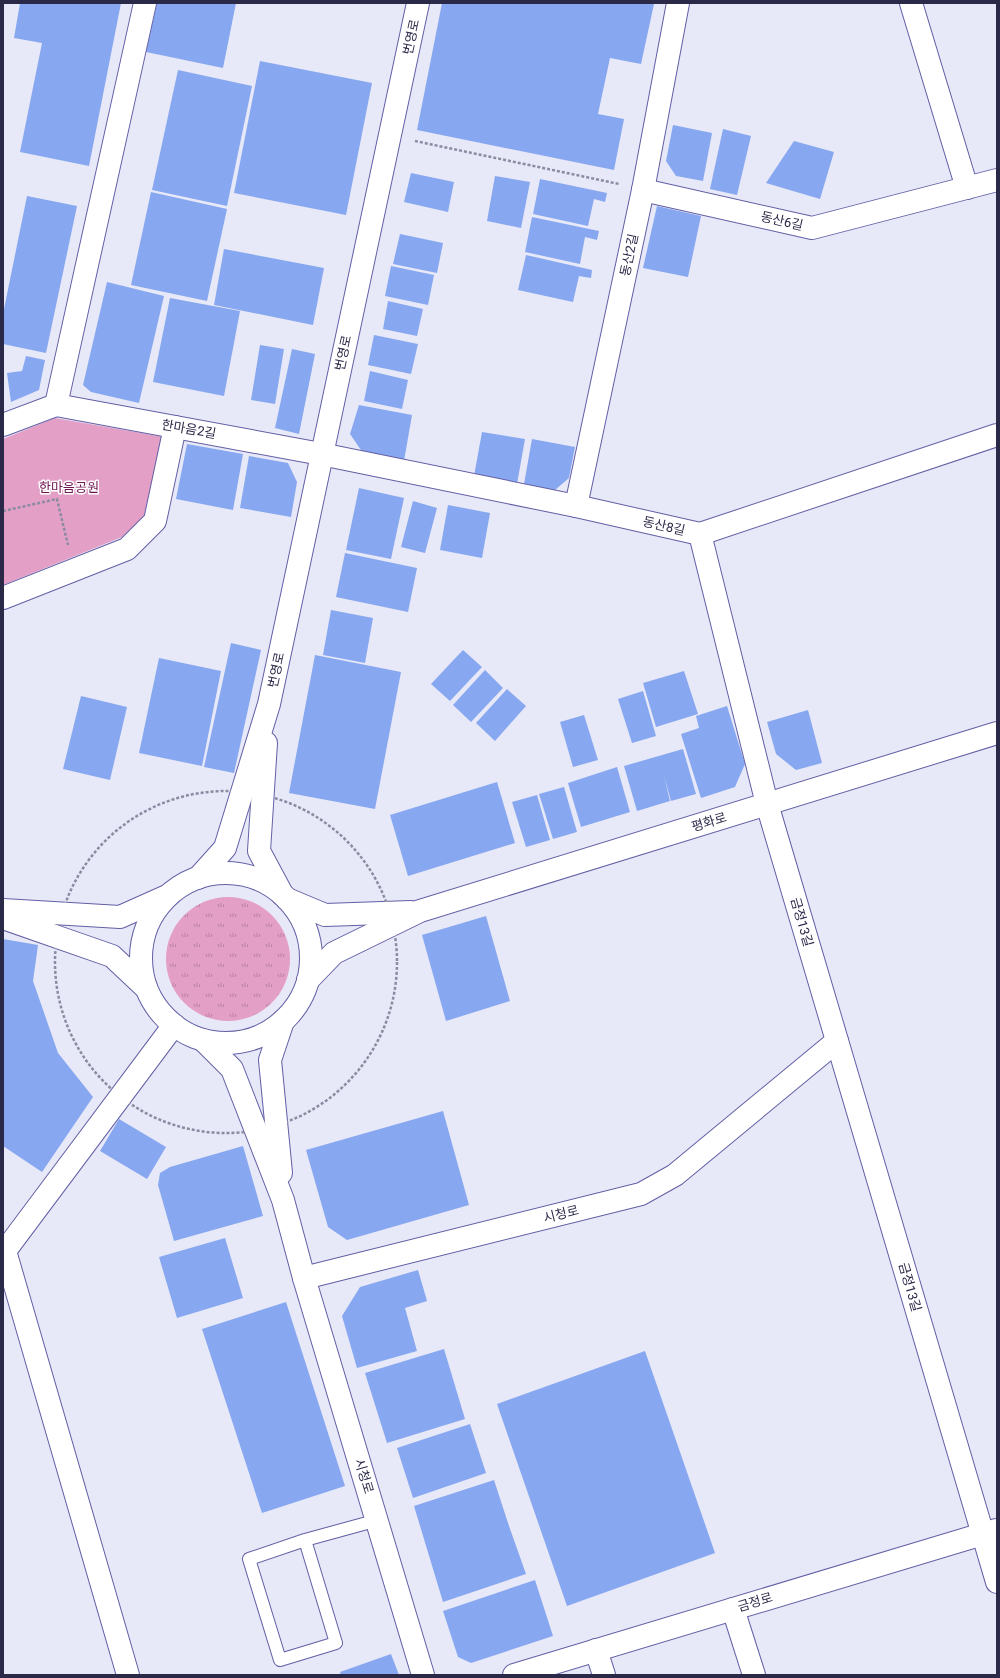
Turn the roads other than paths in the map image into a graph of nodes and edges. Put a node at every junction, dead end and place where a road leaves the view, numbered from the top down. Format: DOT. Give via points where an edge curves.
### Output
graph roads {
  1 [pos="145,3"];
  2 [pos="418,3"];
  3 [pos="678,3"];
  4 [pos="911,3"];
  5 [pos="997,180"];
  6 [pos="967,188"];
  7 [pos="643,190"];
  8 [pos="56,405"];
  9 [pos="3,425"];
  10 [pos="175,427"];
  11 [pos="997,435"];
  12 [pos="321,454"];
  13 [pos="576,506"];
  14 [pos="700,534"];
  15 [pos="3,598"];
  16 [pos="997,732"];
  17 [pos="253,792"];
  18 [pos="767,804"];
  19 [pos="198,878"];
  20 [pos="168,896"];
  21 [pos="284,896"];
  22 [pos="3,910"];
  23 [pos="3,918"];
  24 [pos="392,918"];
  25 [pos="308,980"];
  26 [pos="146,988"];
  27 [pos="283,1021"];
  28 [pos="174,1025"];
  29 [pos="203,1040"];
  30 [pos="837,1041"];
  31 [pos="266,1128"];
  32 [pos="4,1251"];
  33 [pos="304,1278"];
  34 [pos="378,1520"];
  35 [pos="990,1531"];
  36 [pos="305,1540"];
  37 [pos="997,1582"];
  38 [pos="733,1609"];
  39 [pos="596,1650"];
  40 [pos="128,1675"];
  41 [pos="423,1675"];
  42 [pos="514,1675"];
  43 [pos="604,1675"];
  44 [pos="754,1675"];
  1 -- 8 [label="street"];
  2 -- 12 [label="street, 번영로"];
  3 -- 7 [label="street, 동산2길"];
  4 -- 6 [label="street"];
  5 -- 6 [label="street, 동산6길"];
  6 -- 7 [label="street, 동산6길" via="812,228"];
  7 -- 13 [label="street, 동산2길"];
  8 -- 9 [label="street"];
  8 -- 10 [label="street, 한마음2길"];
  10 -- 12 [label="street, 한마음2길"];
  10 -- 15 [label="street" via="155,520 127,549"];
  11 -- 14 [label="street, 동산8길"];
  12 -- 13 [label="street, 동산8길"];
  12 -- 17 [label="street, 번영로"];
  13 -- 14 [label="street, 동산8길"];
  14 -- 18 [label="street, 금정13길"];
  16 -- 18 [label="street, 평화로"];
  17 -- 19 [label="street" via="225,848"];
  17 -- 21 [label="street" via="259,851"];
  18 -- 24 [label="street, 평화로"];
  18 -- 30 [label="street, 금정13길"];
  19 -- 20 [label="street" via="182,885"];
  19 -- 21 [label="street" via="234,873 267,884"];
  20 -- 22 [label="street" via="120,917"];
  20 -- 26 [label="street" via="153,915 144,938 141,964"];
  21 -- 24 [label="street, 평화로" via="326,915"];
  21 -- 25 [label="street" via="300,916 308,936 311,958"];
  23 -- 26 [label="street" via="112,956"];
  24 -- 25 [label="street" via="334,953"];
  25 -- 27 [label="street" via="298,1002"];
  26 -- 28 [label="street" via="158,1009"];
  27 -- 29 [label="street" via="266,1033 246,1041 224,1044"];
  27 -- 31 [label="street, 시청로" via="270,1060"];
  28 -- 29 [label="street"];
  28 -- 32 [label="street"];
  29 -- 31 [label="street" via="232,1069"];
  30 -- 33 [label="street, 시청로" via="675,1176 641,1194"];
  30 -- 35 [label="street, 금정13길"];
  31 -- 33 [label="street, 시청로"];
  32 -- 40 [label="street"];
  33 -- 34 [label="street, 시청로"];
  34 -- 36 [label="lane"];
  34 -- 41 [label="street, 시청로"];
  35 -- 37 [label="street, 금정13길"];
  35 -- 38 [label="street, 금정로"];
  36 -- 36 [label="lane" via="249,1559 280,1660 336,1643"];
  38 -- 39 [label="street, 금정로"];
  38 -- 44 [label="street"];
  39 -- 42 [label="street, 금정로"];
  39 -- 43 [label="street"];
}
